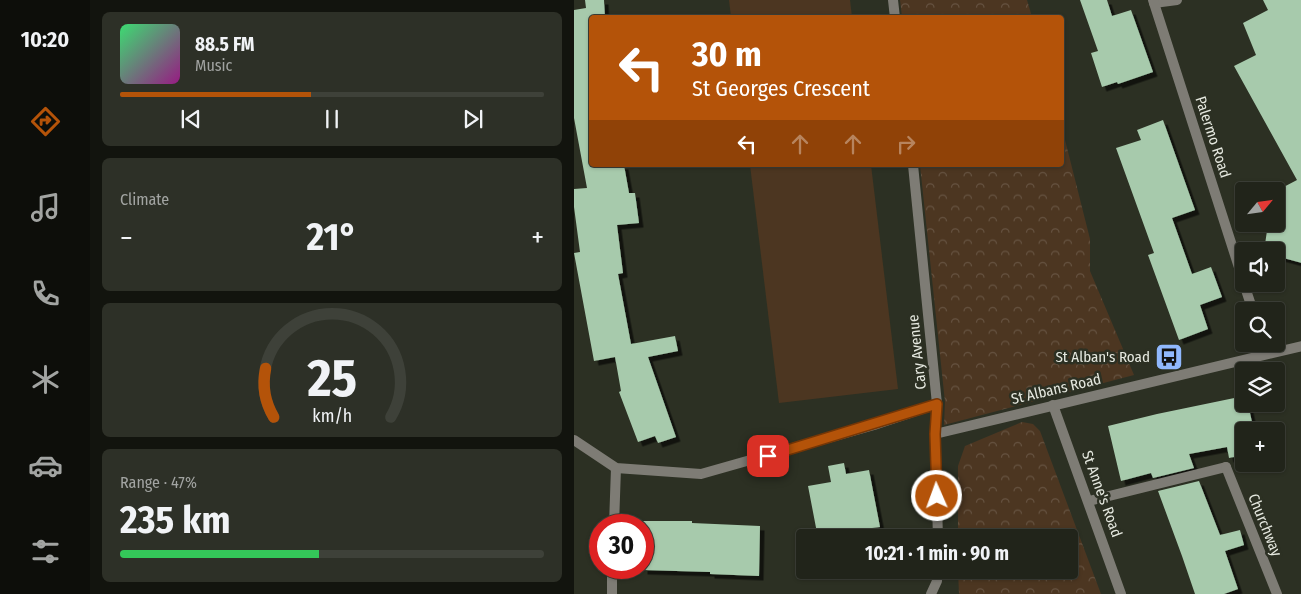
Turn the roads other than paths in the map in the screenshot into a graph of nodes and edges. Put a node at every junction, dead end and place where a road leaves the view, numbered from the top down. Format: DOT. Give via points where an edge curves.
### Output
graph roads {
  1 [pos="893,0"];
  2 [pos="1177,0"];
  3 [pos="1154,2"];
  4 [pos="895,15"];
  5 [pos="913,167"];
  6 [pos="1235,255"];
  7 [pos="1301,346"];
  8 [pos="1267,354"];
  9 [pos="937,404"];
  10 [pos="1053,405"];
  11 [pos="935,434"];
  12 [pos="574,440"];
  13 [pos="616,468"];
  14 [pos="1089,501"];
  15 [pos="614,514"];
  16 [pos="938,529"];
  17 [pos="612,579"];
  18 [pos="937,579"];
  19 [pos="612,594"];
  20 [pos="931,594"];
  21 [pos="1121,594"];
  22 [pos="1277,594"];
  1 -- 4 [label="street"];
  2 -- 3 [label="street"];
  3 -- 6 [label="street, Palermo Road"];
  5 -- 9 [label="street, Cary Avenue"];
  7 -- 8 [label="street, St Albans Road"];
  8 -- 10 [label="street, St Albans Road"];
  9 -- 11 [label="street, Cary Avenue"];
  9 -- 13 [label="street" via="701,474"];
  10 -- 11 [label="street, St Albans Road"];
  10 -- 14 [label="street, St Anne's Road"];
  11 -- 16 [label="street, Cary Avenue"];
  12 -- 13 [label="street"];
  13 -- 15 [label="street"];
  14 -- 21 [label="street, St Anne's Road"];
  14 -- 22 [label="street, Churchway" via="1226,467"];
  17 -- 19 [label="street"];
  18 -- 20 [label="street"];
}
